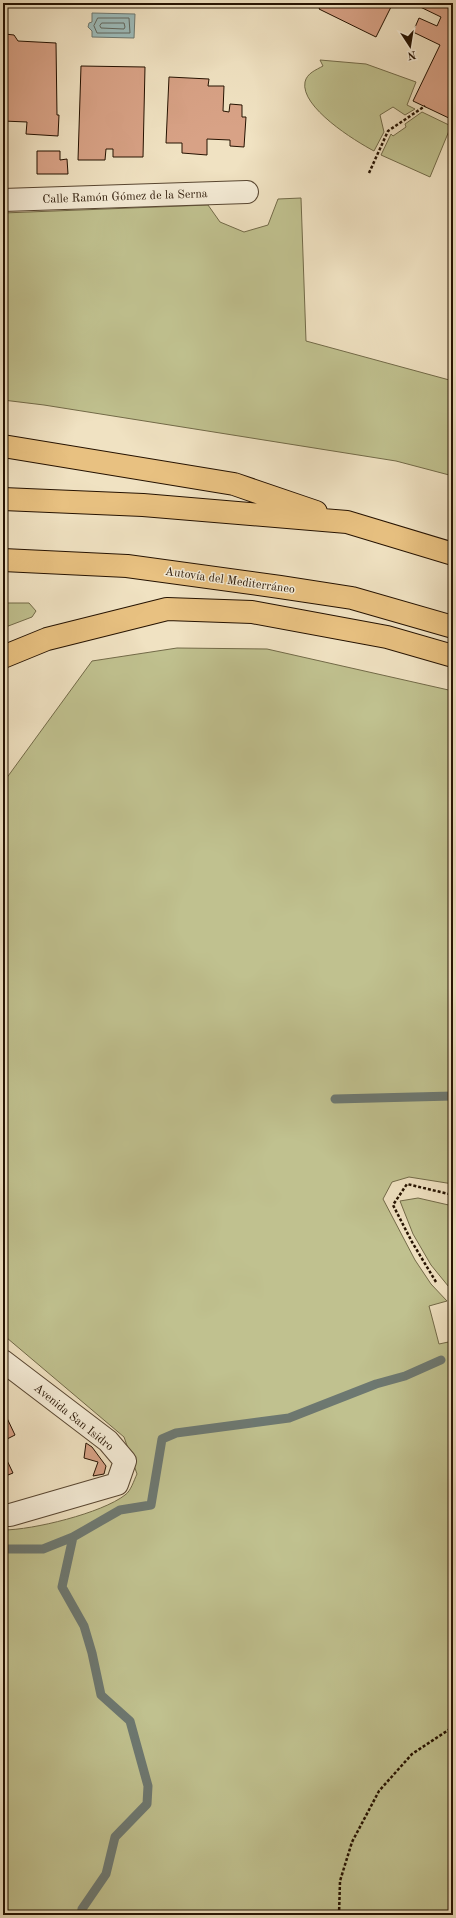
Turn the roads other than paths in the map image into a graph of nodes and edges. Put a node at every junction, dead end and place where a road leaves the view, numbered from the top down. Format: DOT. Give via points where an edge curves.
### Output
graph roads {
  1 [pos="247,192"];
  2 [pos="3,200"];
  3 [pos="3,446"];
  4 [pos="3,499"];
  5 [pos="347,522"];
  6 [pos="453,554"];
  7 [pos="3,560"];
  8 [pos="453,627"];
  9 [pos="453,656"];
  10 [pos="3,657"];
  11 [pos="3,1361"];
  12 [pos="3,1515"];
  1 -- 2 [label="street, Calle Ramón Gómez de la Serna"];
  3 -- 5 [label="highway" via="234,484"];
  4 -- 5 [label="highway" via="143,505"];
  5 -- 6 [label="highway"];
  7 -- 8 [label="highway, Autovía del Mediterráneo" via="127,566 280,587 352,598"];
  9 -- 10 [label="highway" via="387,637 252,612 167,609 47,639"];
  11 -- 12 [label="street, Avenida San Isidro" via="108,1441 125,1461 117,1484"];
}
